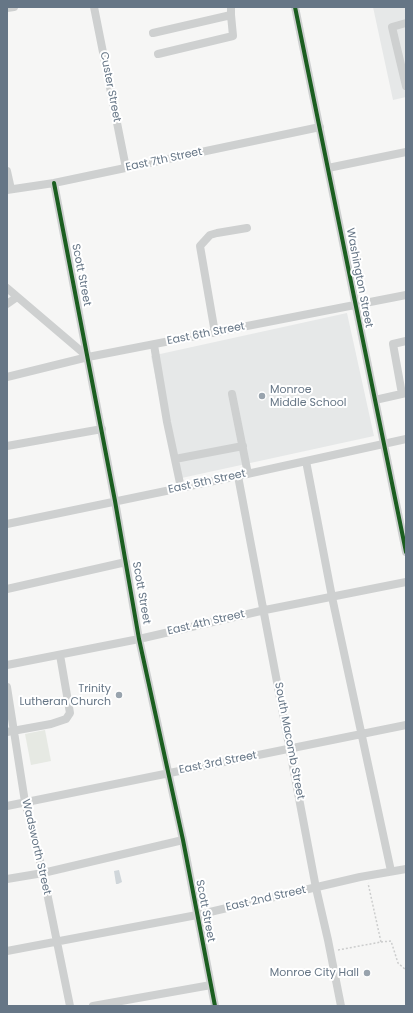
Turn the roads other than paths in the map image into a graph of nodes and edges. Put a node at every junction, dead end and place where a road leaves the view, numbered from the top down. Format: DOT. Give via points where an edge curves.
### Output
graph roads {
  1 [pos="14,7"];
  2 [pos="94,7"];
  3 [pos="295,7"];
  4 [pos="7,8"];
  5 [pos="231,11"];
  6 [pos="406,23"];
  7 [pos="153,33"];
  8 [pos="158,54"];
  9 [pos="406,86"];
  10 [pos="320,127"];
  11 [pos="406,152"];
  12 [pos="126,168"];
  13 [pos="328,168"];
  14 [pos="7,171"];
  15 [pos="54,182"];
  16 [pos="9,190"];
  17 [pos="246,228"];
  18 [pos="7,288"];
  19 [pos="406,295"];
  20 [pos="17,297"];
  21 [pos="7,304"];
  22 [pos="356,305"];
  23 [pos="215,333"];
  24 [pos="406,341"];
  25 [pos="154,345"];
  26 [pos="88,357"];
  27 [pos="7,377"];
  28 [pos="232,394"];
  29 [pos="404,394"];
  30 [pos="375,400"];
  31 [pos="102,429"];
  32 [pos="406,439"];
  33 [pos="384,443"];
  34 [pos="7,446"];
  35 [pos="243,446"];
  36 [pos="175,459"];
  37 [pos="306,461"];
  38 [pos="248,474"];
  39 [pos="238,476"];
  40 [pos="181,488"];
  41 [pos="116,501"];
  42 [pos="7,524"];
  43 [pos="406,552"];
  44 [pos="126,562"];
  45 [pos="406,582"];
  46 [pos="7,589"];
  47 [pos="332,597"];
  48 [pos="264,610"];
  49 [pos="139,639"];
  50 [pos="60,655"];
  51 [pos="7,665"];
  52 [pos="7,687"];
  53 [pos="406,725"];
  54 [pos="11,731"];
  55 [pos="362,734"];
  56 [pos="290,749"];
  57 [pos="168,773"];
  58 [pos="25,802"];
  59 [pos="7,806"];
  60 [pos="183,840"];
  61 [pos="406,869"];
  62 [pos="391,871"];
  63 [pos="43,873"];
  64 [pos="7,880"];
  65 [pos="316,888"];
  66 [pos="197,915"];
  67 [pos="57,941"];
  68 [pos="7,951"];
  69 [pos="211,985"];
  70 [pos="70,1006"];
  71 [pos="93,1006"];
  72 [pos="215,1006"];
  73 [pos="341,1006"];
  1 -- 4 [label="street"];
  2 -- 12 [label="street, Custer Street"];
  3 -- 10 [label="street, Washington Street"];
  5 -- 7 [label="street"];
  5 -- 8 [label="street" via="233,36"];
  6 -- 9 [label="street" via="392,27"];
  10 -- 12 [label="street, East 7th Street"];
  10 -- 13 [label="street, Washington Street"];
  11 -- 13 [label="street"];
  12 -- 15 [label="street, East 7th Street"];
  13 -- 22 [label="street, Washington Street"];
  14 -- 16 [label="street"];
  15 -- 16 [label="street, East 7th Street"];
  15 -- 26 [label="street, Scott Street"];
  17 -- 23 [label="street" via="210,235 200,246"];
  18 -- 20 [label="street"];
  19 -- 22 [label="street, East 6th Street"];
  20 -- 21 [label="street"];
  20 -- 26 [label="street"];
  22 -- 23 [label="street, East 6th Street"];
  22 -- 30 [label="street, Washington Street"];
  23 -- 25 [label="street, East 6th Street"];
  24 -- 29 [label="street" via="393,344"];
  25 -- 26 [label="street, East 6th Street"];
  25 -- 36 [label="street"];
  26 -- 27 [label="street, East 6th Street"];
  26 -- 31 [label="street, Scott Street"];
  28 -- 35 [label="street"];
  29 -- 30 [label="street"];
  30 -- 33 [label="street, Washington Street"];
  31 -- 34 [label="street"];
  31 -- 41 [label="street, Scott Street"];
  32 -- 33 [label="street, East 5th Street"];
  33 -- 37 [label="street, East 5th Street"];
  33 -- 43 [label="street, Washington Street"];
  35 -- 36 [label="street"];
  35 -- 38 [label="street"];
  36 -- 40 [label="street"];
  37 -- 38 [label="street, East 5th Street"];
  37 -- 47 [label="street"];
  38 -- 39 [label="street, East 5th Street"];
  39 -- 40 [label="street, East 5th Street"];
  39 -- 48 [label="street, South Macomb Street"];
  40 -- 41 [label="street, East 5th Street"];
  41 -- 42 [label="street, East 5th Street"];
  41 -- 44 [label="street, Scott Street"];
  44 -- 46 [label="street"];
  44 -- 49 [label="street, Scott Street"];
  45 -- 47 [label="street, East 4th Street"];
  47 -- 48 [label="street, East 4th Street"];
  47 -- 55 [label="street"];
  48 -- 49 [label="street, East 4th Street"];
  48 -- 56 [label="street, South Macomb Street"];
  49 -- 50 [label="street, East 4th Street"];
  49 -- 57 [label="street, Scott Street"];
  50 -- 51 [label="street, East 4th Street"];
  50 -- 54 [label="street" via="70,713 66,719 51,724"];
  52 -- 54 [label="street, Wadsworth Street"];
  53 -- 55 [label="street, East 3rd Street"];
  54 -- 58 [label="street, Wadsworth Street"];
  55 -- 56 [label="street, East 3rd Street"];
  55 -- 62 [label="street"];
  56 -- 57 [label="street, East 3rd Street"];
  56 -- 65 [label="street, South Macomb Street"];
  57 -- 58 [label="street, East 3rd Street"];
  57 -- 60 [label="street, Scott Street"];
  58 -- 59 [label="street, East 3rd Street"];
  58 -- 63 [label="street, Wadsworth Street"];
  60 -- 63 [label="street"];
  60 -- 66 [label="street, Scott Street"];
  61 -- 62 [label="street, East 2nd Street"];
  62 -- 65 [label="street, East 2nd Street"];
  63 -- 64 [label="street"];
  63 -- 67 [label="street, Wadsworth Street"];
  65 -- 66 [label="street, East 2nd Street"];
  65 -- 73 [label="street, South Macomb Street"];
  66 -- 67 [label="street, East 2nd Street"];
  66 -- 69 [label="street, Scott Street"];
  67 -- 68 [label="street, East 2nd Street"];
  67 -- 70 [label="street, Wadsworth Street"];
  69 -- 71 [label="street"];
  69 -- 72 [label="street, Scott Street"];
}
